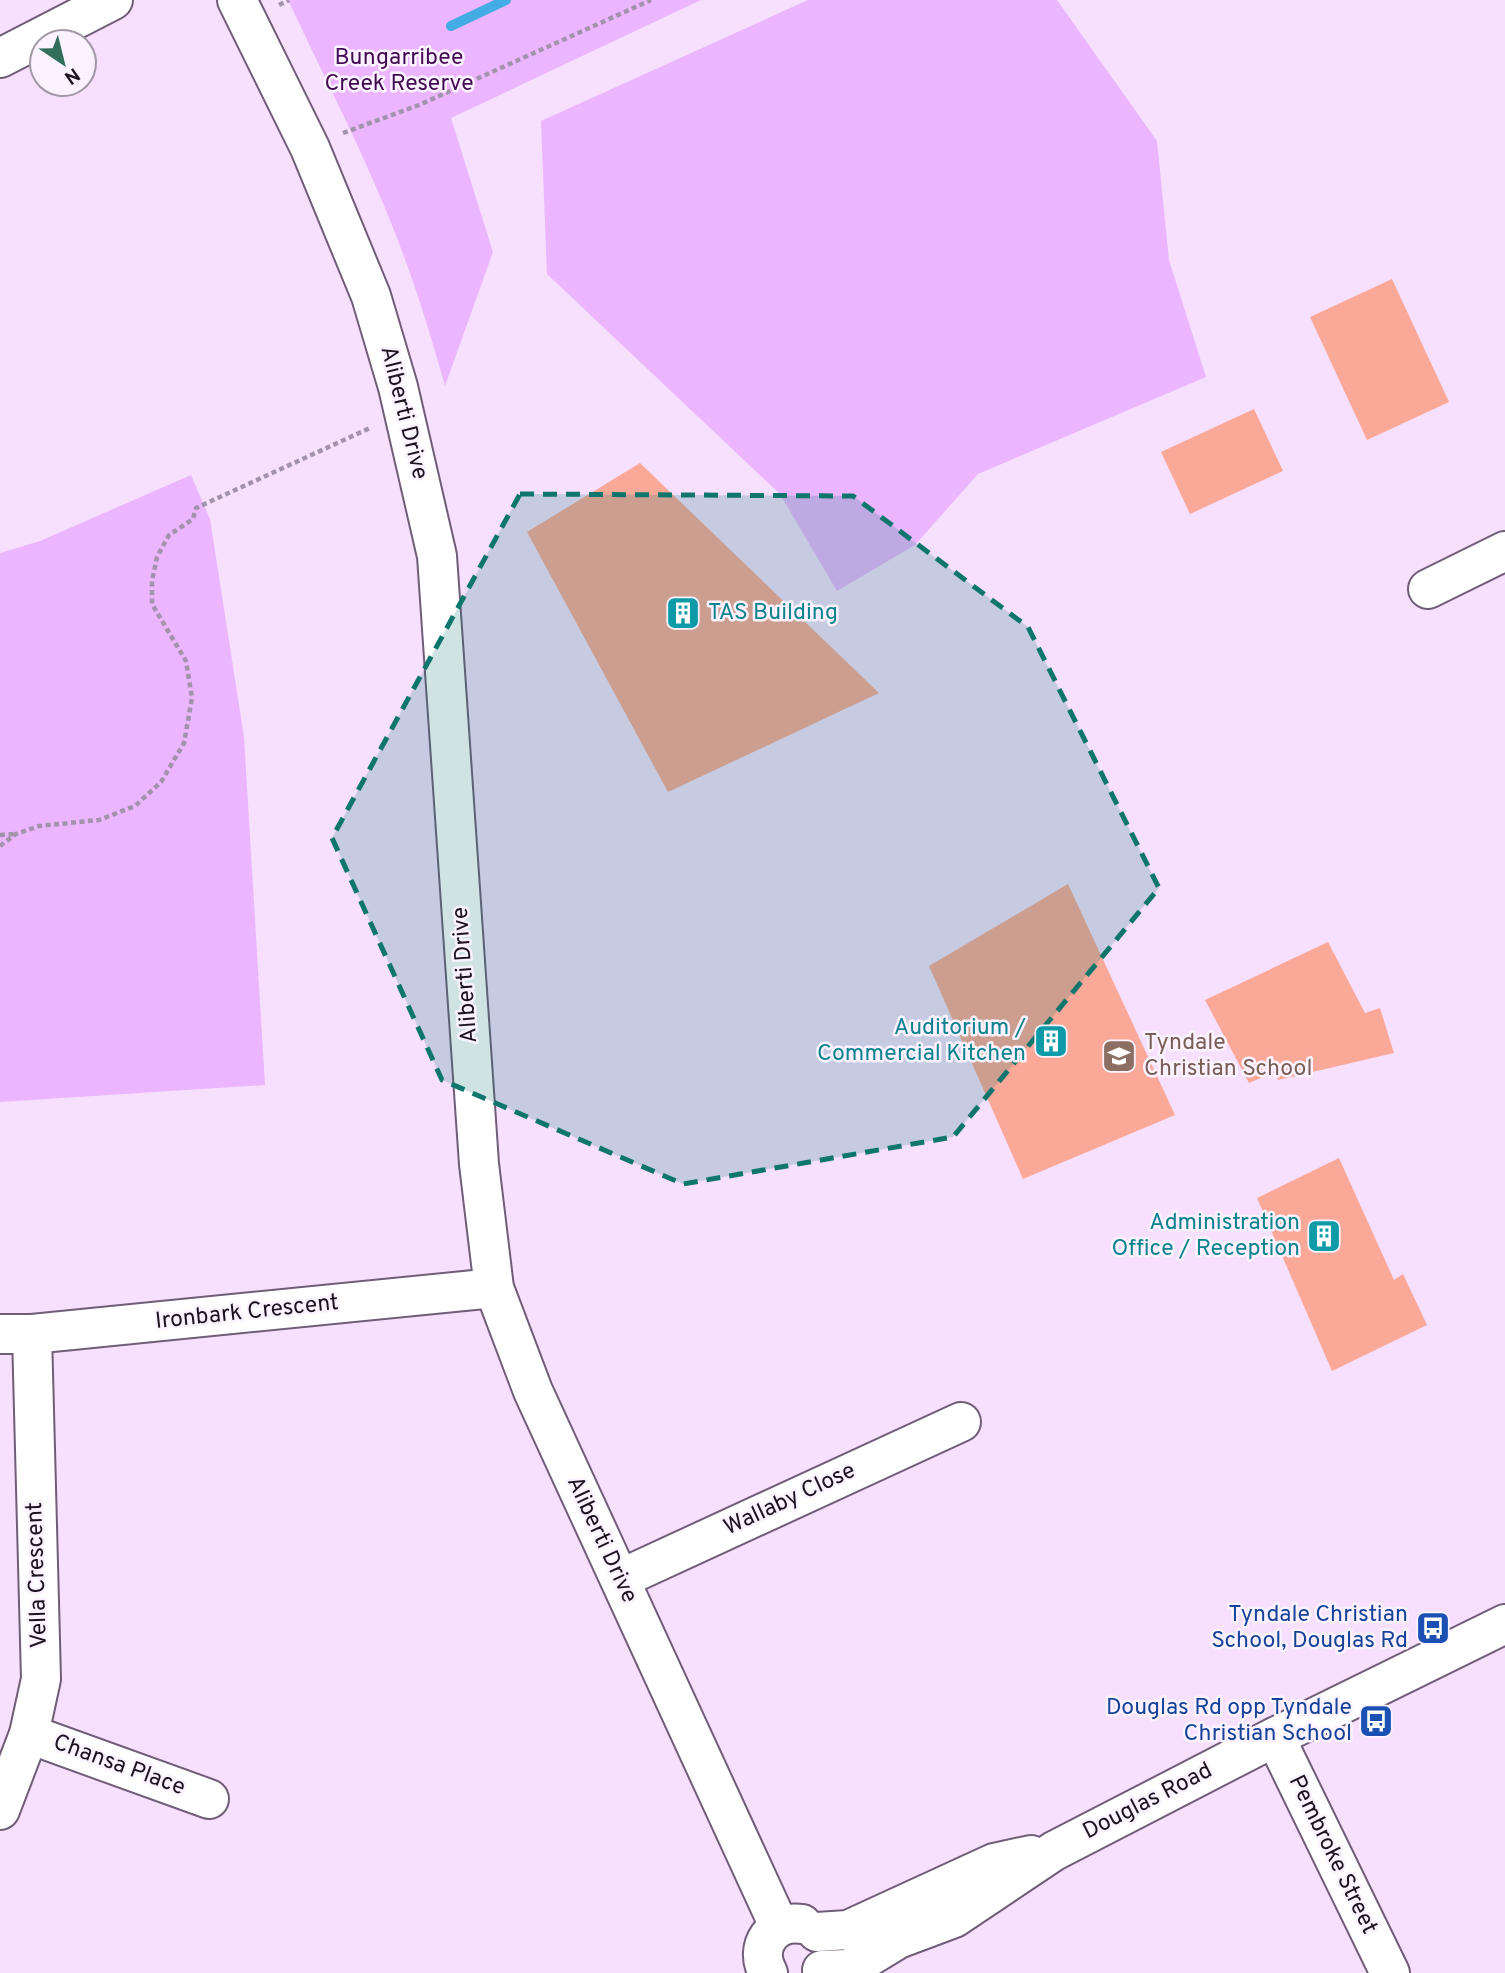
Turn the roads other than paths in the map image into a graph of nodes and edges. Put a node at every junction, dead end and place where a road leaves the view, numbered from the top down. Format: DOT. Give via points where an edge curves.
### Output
graph roads {
  1 [pos="113,0"];
  2 [pos="237,0"];
  3 [pos="0,58"];
  4 [pos="1505,551"];
  5 [pos="1428,589"];
  6 [pos="494,1288"];
  7 [pos="16,1334"];
  8 [pos="961,1422"];
  9 [pos="620,1579"];
  10 [pos="1505,1623"];
  11 [pos="29,1734"];
  12 [pos="1275,1737"];
  13 [pos="209,1799"];
  14 [pos="0,1810"];
  15 [pos="1054,1851"];
  16 [pos="817,1933"];
  17 [pos="761,1957"];
  18 [pos="821,1972"];
  19 [pos="1390,1973"];
  1 -- 3 [label="street"];
  2 -- 6 [label="street, Aliberti Drive" via="310,148 371,296 398,387 437,556 479,1164"];
  4 -- 5 [label="street"];
  6 -- 7 [label="street, Ironbark Crescent"];
  6 -- 9 [label="street, Aliberti Drive" via="533,1391"];
  7 -- 11 [label="street, Vella Crescent" via="41,1679"];
  8 -- 9 [label="street, Wallaby Close"];
  9 -- 17 [label="street, Aliberti Drive"];
  10 -- 12 [label="street, Douglas Road"];
  11 -- 13 [label="street, Chansa Place"];
  11 -- 14 [label="street, Vella Crescent"];
  12 -- 15 [label="street, Douglas Road"];
  12 -- 19 [label="street, Pembroke Street"];
  15 -- 16 [label="street, Douglas Road" via="994,1863 848,1930"];
  15 -- 18 [label="street, Douglas Road" via="954,1918 898,1939 849,1969"];
  16 -- 17 [label="street, Douglas Road" via="789,1923"];
  16 -- 18 [label="street, Douglas Road" via="826,1951"];
}
